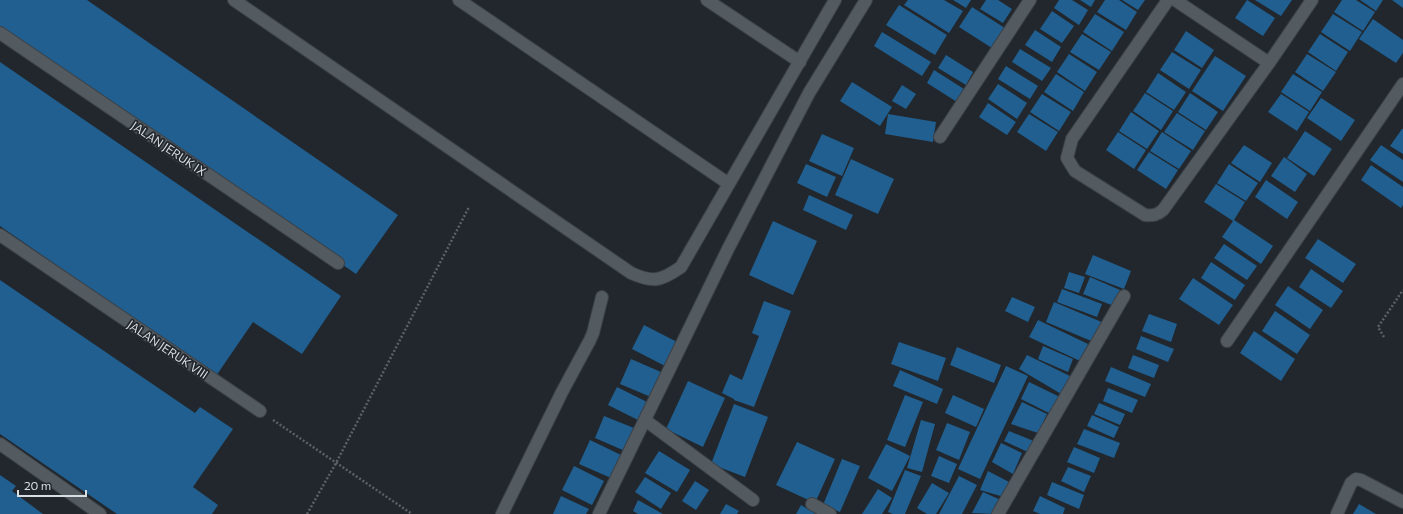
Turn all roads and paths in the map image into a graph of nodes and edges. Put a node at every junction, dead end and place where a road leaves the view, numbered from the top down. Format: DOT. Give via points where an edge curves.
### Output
graph roads {
  1 [pos="234,0"];
  2 [pos="459,0"];
  3 [pos="707,0"];
  4 [pos="835,0"];
  5 [pos="866,0"];
  6 [pos="1030,0"];
  7 [pos="1168,0"];
  8 [pos="1175,0"];
  9 [pos="1312,0"];
  10 [pos="0,32"];
  11 [pos="800,62"];
  12 [pos="1269,63"];
  13 [pos="1403,84"];
  14 [pos="940,137"];
  15 [pos="729,184"];
  16 [pos="469,207"];
  17 [pos="0,235"];
  18 [pos="338,263"];
  19 [pos="1403,290"];
  20 [pos="1124,296"];
  21 [pos="602,297"];
  22 [pos="1384,338"];
  23 [pos="1227,341"];
  24 [pos="260,411"];
  25 [pos="645,420"];
  26 [pos="0,444"];
  27 [pos="336,463"];
  28 [pos="753,500"];
  29 [pos="1403,502"];
  30 [pos="812,504"];
  31 [pos="100,514"];
  32 [pos="306,514"];
  33 [pos="412,514"];
  34 [pos="502,514"];
  35 [pos="599,514"];
  36 [pos="830,514"];
  37 [pos="998,514"];
  38 [pos="1337,514"];
  1 -- 15 [label="street" via="607,257 644,279 666,277 681,267"];
  2 -- 15 [label="street"];
  3 -- 11 [label="street"];
  4 -- 11 [label="street"];
  5 -- 25 [label="street" via="809,93 728,249"];
  6 -- 14 [label="street"];
  7 -- 12 [label="street" via="1072,139 1067,158 1075,171 1144,215 1158,215 1163,210"];
  8 -- 12 [label="street"];
  9 -- 12 [label="street"];
  10 -- 18 [label="street, JALAN JERUK IX"];
  11 -- 15 [label="street"];
  13 -- 23 [label="street"];
  16 -- 27 [label="path"];
  17 -- 24 [label="street, JALAN JERUK VIII"];
  19 -- 22 [label="path" via="1378,327"];
  20 -- 37 [label="street"];
  21 -- 34 [label="street" via="590,340"];
  24 -- 27 [label="path"];
  25 -- 28 [label="street"];
  25 -- 35 [label="street"];
  26 -- 31 [label="street"];
  27 -- 32 [label="path"];
  27 -- 33 [label="path"];
  29 -- 38 [label="street" via="1356,479 1351,483"];
  30 -- 36 [label="street"];
}
